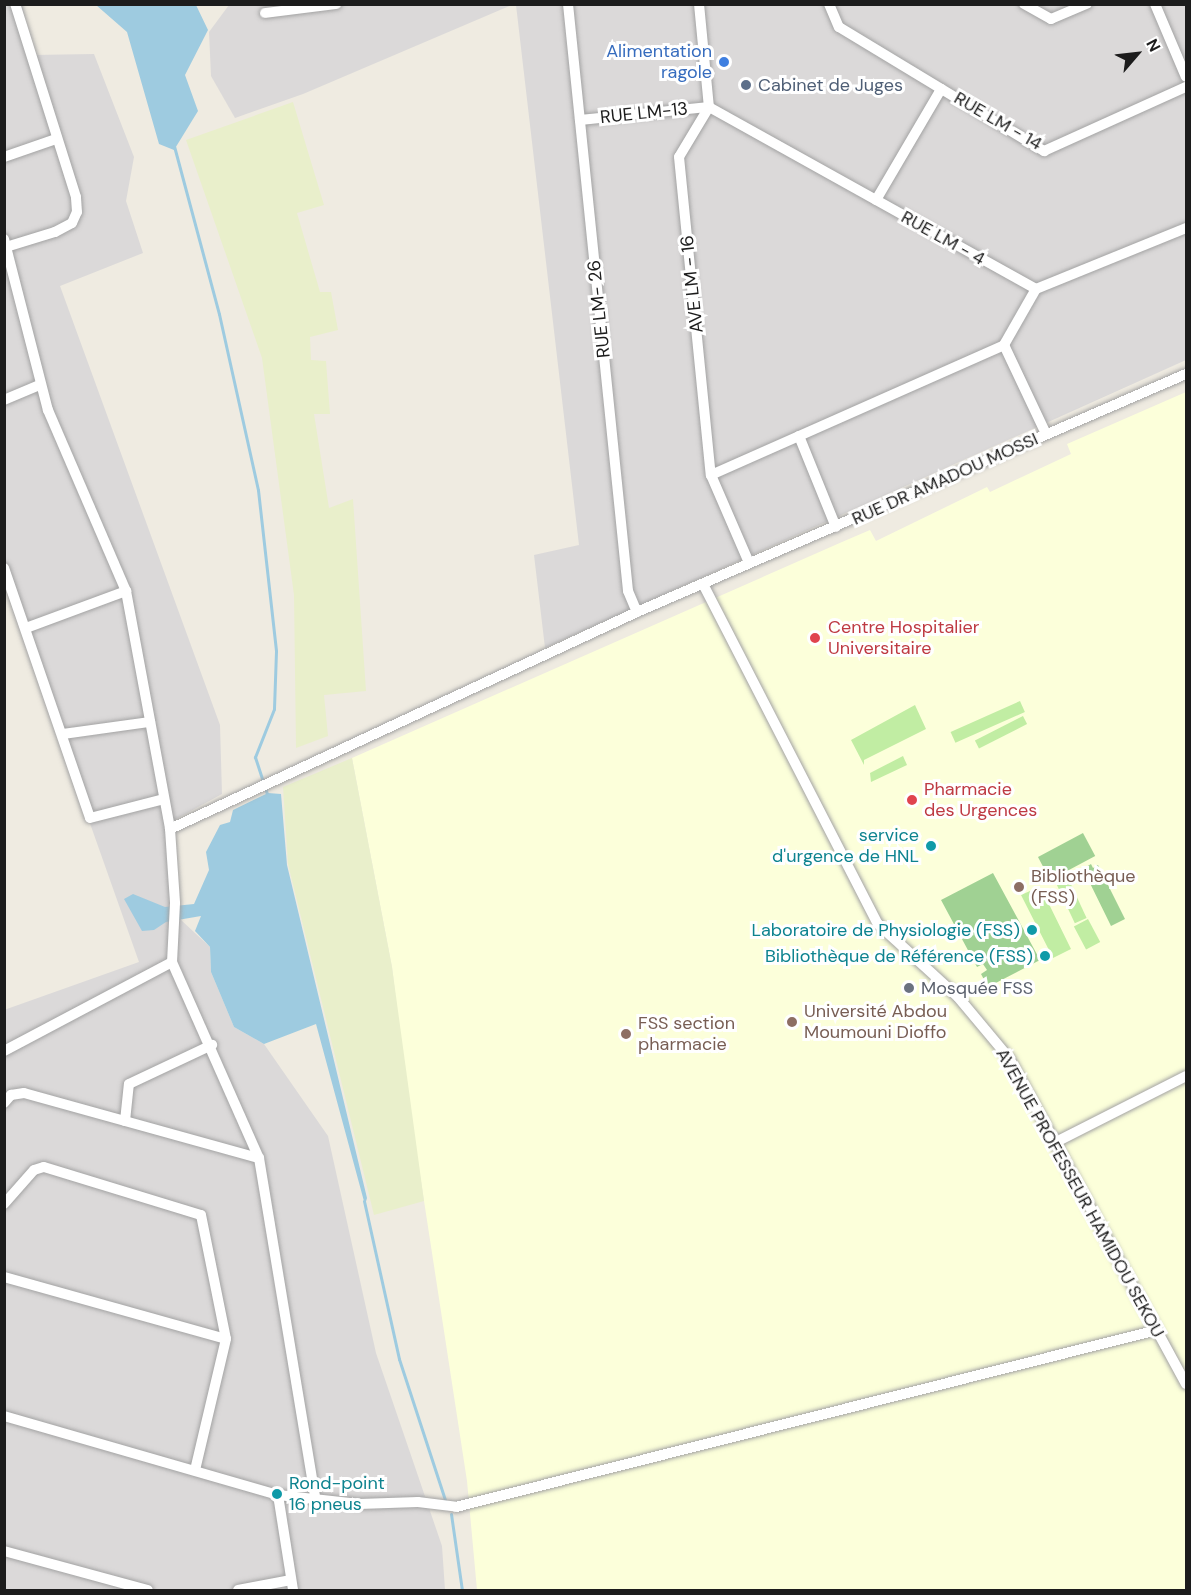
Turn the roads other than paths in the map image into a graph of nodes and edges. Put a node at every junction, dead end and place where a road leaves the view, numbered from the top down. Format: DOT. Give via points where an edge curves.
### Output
graph roads {
  1 [pos="15,4"];
  2 [pos="336,4"];
  3 [pos="568,4"];
  4 [pos="699,4"];
  5 [pos="829,4"];
  6 [pos="1024,4"];
  7 [pos="1087,4"];
  8 [pos="1155,4"];
  9 [pos="266,13"];
  10 [pos="1184,64"];
  11 [pos="1186,77"];
  12 [pos="1186,87"];
  13 [pos="940,89"];
  14 [pos="709,107"];
  15 [pos="580,120"];
  16 [pos="57,139"];
  17 [pos="4,156"];
  18 [pos="876,200"];
  19 [pos="1186,228"];
  20 [pos="5,243"];
  21 [pos="1036,289"];
  22 [pos="1004,345"];
  23 [pos="1186,374"];
  24 [pos="40,385"];
  25 [pos="4,400"];
  26 [pos="1046,434"];
  27 [pos="799,436"];
  28 [pos="711,475"];
  29 [pos="836,527"];
  30 [pos="749,563"];
  31 [pos="4,568"];
  32 [pos="703,584"];
  33 [pos="126,591"];
  34 [pos="637,612"];
  35 [pos="26,628"];
  36 [pos="150,722"];
  37 [pos="63,734"];
  38 [pos="164,799"];
  39 [pos="170,829"];
  40 [pos="172,962"];
  41 [pos="212,1045"];
  42 [pos="4,1051"];
  43 [pos="1186,1076"];
  44 [pos="4,1103"];
  45 [pos="125,1120"];
  46 [pos="1056,1142"];
  47 [pos="260,1158"];
  48 [pos="4,1204"];
  49 [pos="4,1277"];
  50 [pos="1158,1330"];
  51 [pos="226,1339"];
  52 [pos="1186,1384"];
  53 [pos="4,1416"];
  54 [pos="195,1470"];
  55 [pos="278,1494"];
  56 [pos="315,1498"];
  57 [pos="4,1551"];
  58 [pos="292,1585"];
  59 [pos="148,1590"];
  60 [pos="238,1590"];
  1 -- 16 [label="street"];
  2 -- 9 [label="street"];
  3 -- 15 [label="street, RUE LM- 26"];
  4 -- 14 [label="street"];
  5 -- 13 [label="street, RUE LM - 14" via="839,27"];
  6 -- 7 [label="street" via="1051,19"];
  8 -- 10 [label="street"];
  10 -- 11 [label="street"];
  12 -- 13 [label="street, RUE LM - 14" via="1044,151"];
  13 -- 18 [label="street"];
  14 -- 15 [label="street, RUE LM-13"];
  14 -- 18 [label="street, RUE LM - 4"];
  14 -- 28 [label="street, AVE LM - 16" via="679,157"];
  15 -- 34 [label="street, RUE LM- 26" via="628,591"];
  16 -- 17 [label="street"];
  16 -- 20 [label="street" via="76,197 75,218 55,232"];
  18 -- 21 [label="street, RUE LM - 4"];
  19 -- 21 [label="street"];
  20 -- 24 [label="street"];
  21 -- 22 [label="street"];
  22 -- 26 [label="street"];
  22 -- 27 [label="street"];
  23 -- 26 [label="street, RUE DR AMADOU MOSSI"];
  24 -- 25 [label="street"];
  24 -- 33 [label="street"];
  26 -- 29 [label="street, RUE DR AMADOU MOSSI"];
  27 -- 28 [label="street"];
  27 -- 29 [label="street"];
  28 -- 30 [label="street, AVE LM - 16"];
  29 -- 30 [label="street, RUE DR AMADOU MOSSI"];
  30 -- 32 [label="street, RUE DR AMADOU MOSSI"];
  31 -- 35 [label="street"];
  32 -- 34 [label="street, RUE DR AMADOU MOSSI"];
  32 -- 46 [label="street, AVENUE PROFESSEUR HAMIDOU SEKOU" via="878,924 958,997 989,1032 1014,1066"];
  33 -- 35 [label="street"];
  33 -- 36 [label="street"];
  34 -- 39 [label="street, RUE DR AMADOU MOSSI" via="268,780"];
  35 -- 37 [label="street"];
  36 -- 37 [label="street"];
  36 -- 38 [label="street"];
  37 -- 38 [label="street" via="90,818"];
  38 -- 39 [label="street"];
  39 -- 40 [label="street"];
  40 -- 41 [label="street"];
  40 -- 42 [label="street"];
  41 -- 45 [label="street" via="129,1084"];
  41 -- 47 [label="street"];
  43 -- 46 [label="street"];
  44 -- 45 [label="street" via="11,1095 24,1093"];
  45 -- 47 [label="street"];
  46 -- 50 [label="street, AVENUE PROFESSEUR HAMIDOU SEKOU"];
  47 -- 56 [label="street"];
  48 -- 51 [label="street" via="34,1170 44,1167 198,1212 203,1218"];
  49 -- 51 [label="street"];
  50 -- 52 [label="street, AVENUE PROFESSEUR HAMIDOU SEKOU"];
  50 -- 56 [label="street" via="456,1507 418,1502 359,1504"];
  51 -- 54 [label="street"];
  53 -- 54 [label="street"];
  54 -- 55 [label="street"];
  55 -- 56 [label="street"];
  55 -- 58 [label="street"];
  57 -- 59 [label="street"];
  58 -- 60 [label="street"];
}
